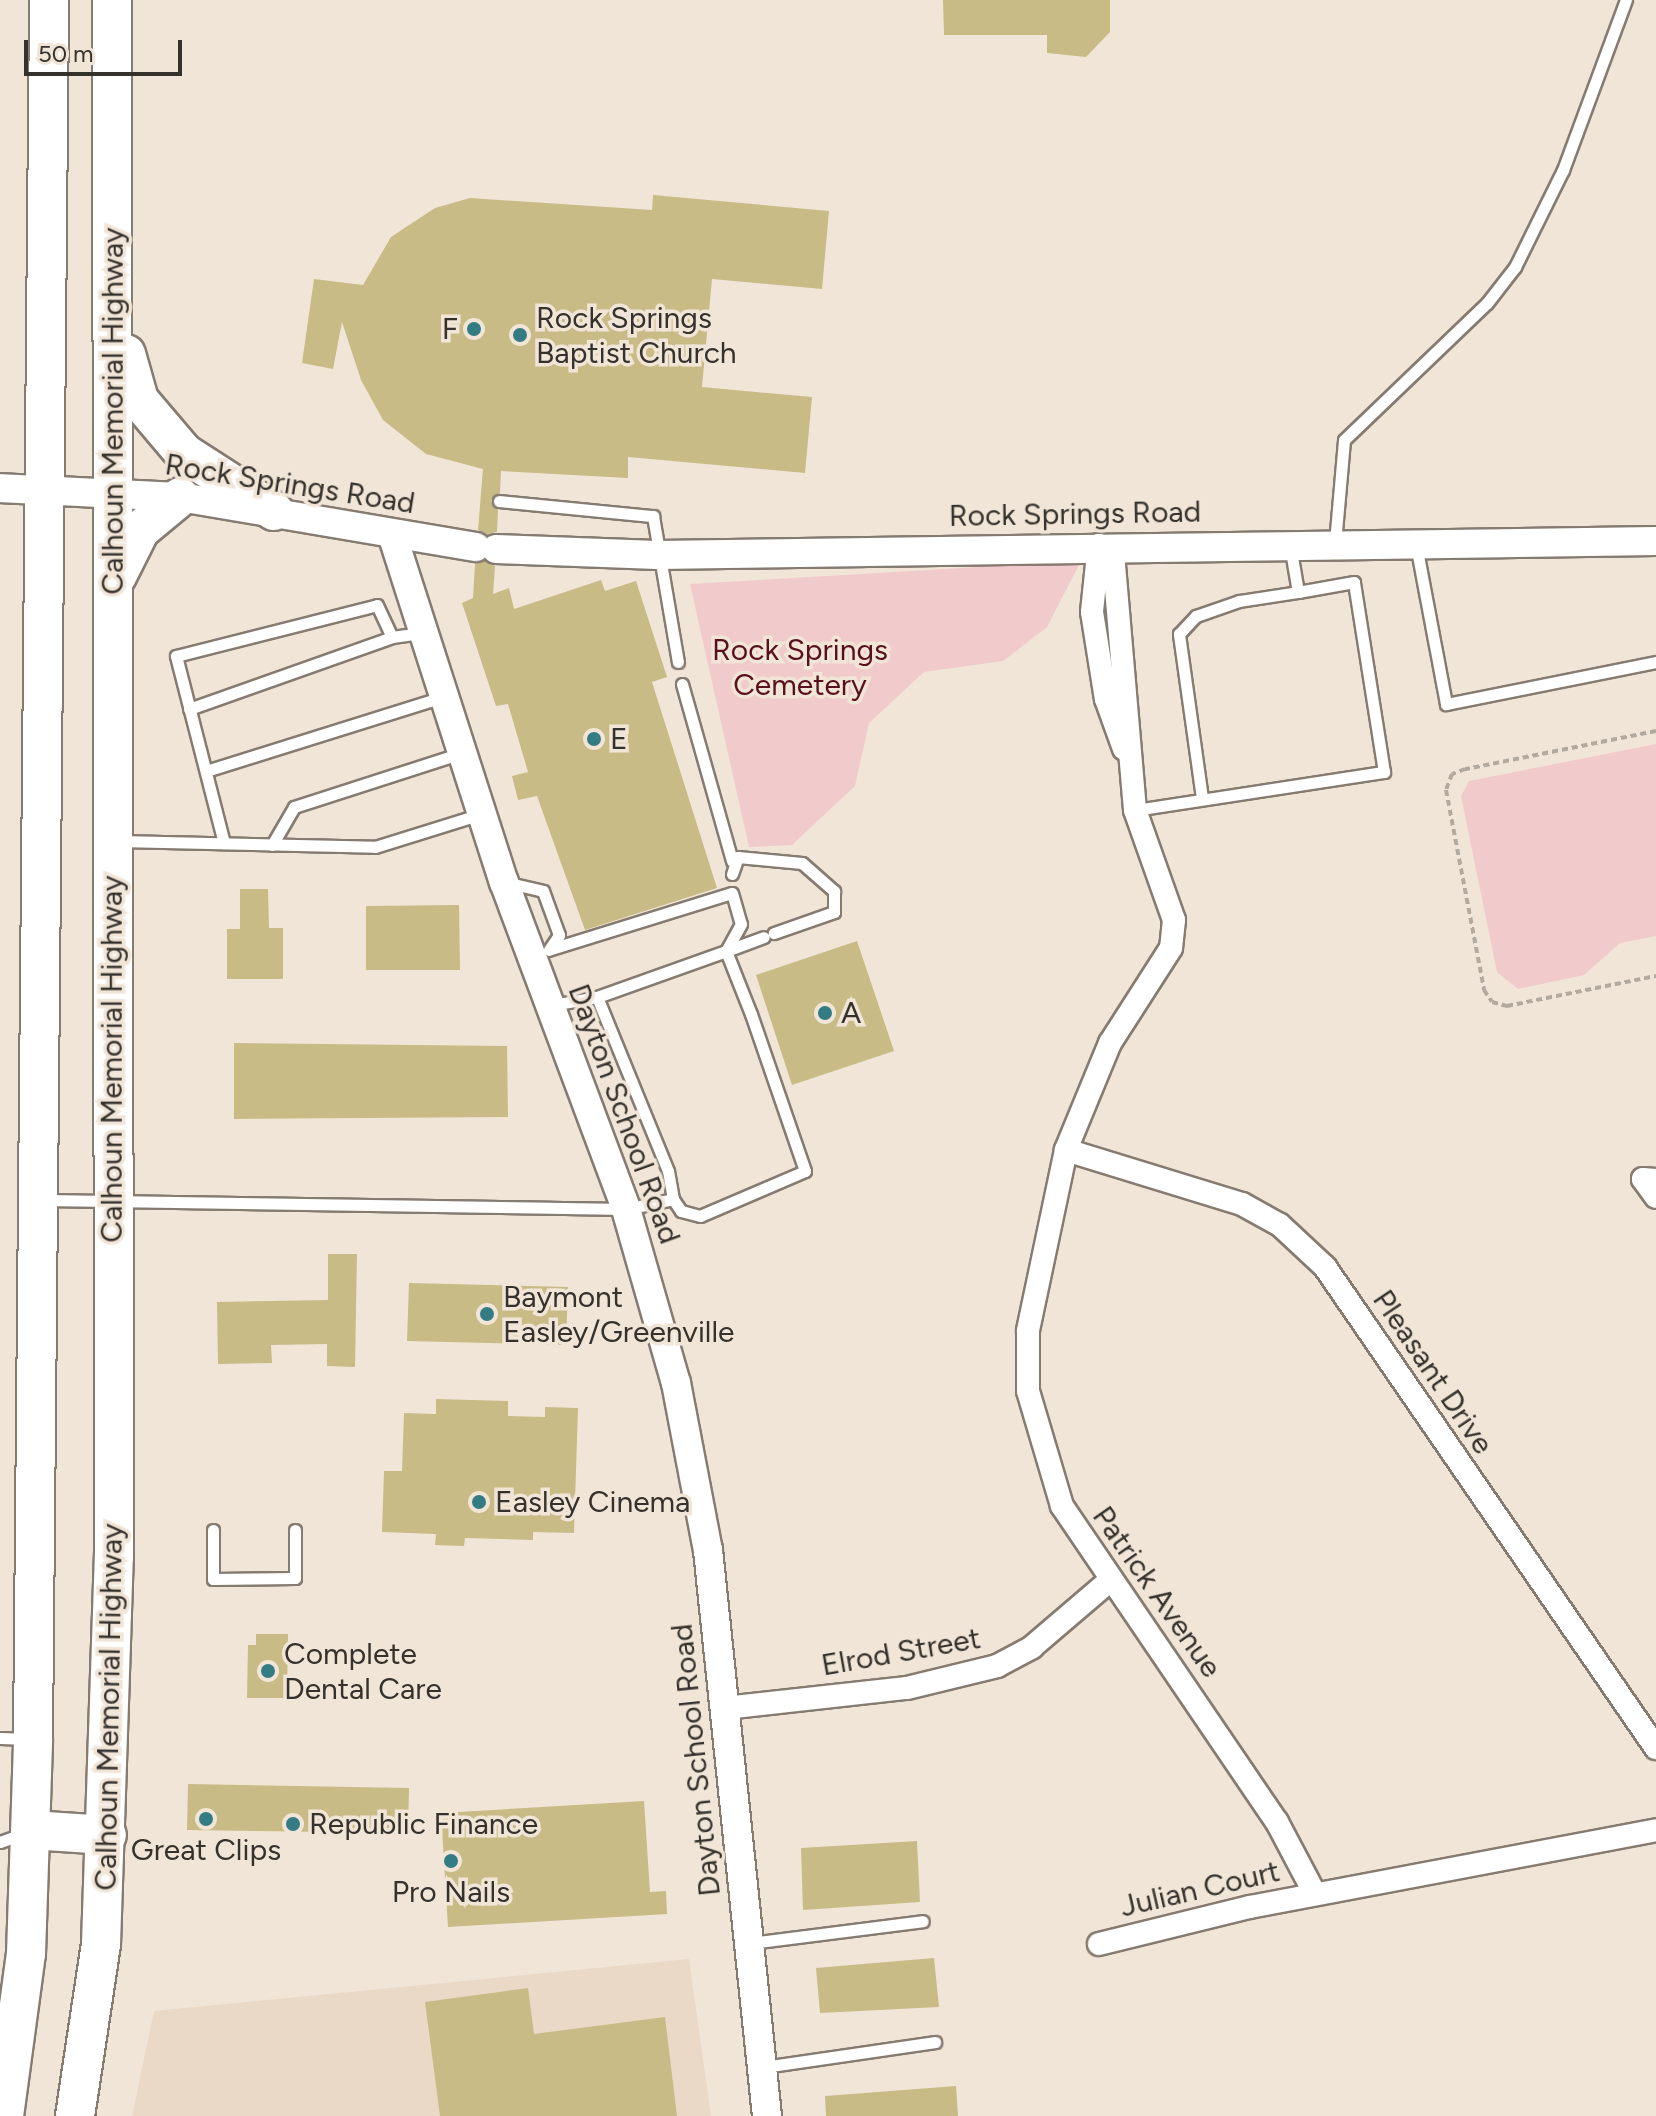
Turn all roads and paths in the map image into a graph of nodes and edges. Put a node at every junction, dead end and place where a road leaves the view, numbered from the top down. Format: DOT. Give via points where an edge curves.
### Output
graph roads {
  1 [pos="49,0"];
  2 [pos="112,0"];
  3 [pos="1626,0"];
  4 [pos="113,309"];
  5 [pos="43,487"];
  6 [pos="0,488"];
  7 [pos="114,492"];
  8 [pos="180,497"];
  9 [pos="499,501"];
  10 [pos="274,511"];
  11 [pos="392,534"];
  12 [pos="1656,541"];
  13 [pos="1416,543"];
  14 [pos="1334,544"];
  15 [pos="1099,545"];
  16 [pos="1290,545"];
  17 [pos="657,555"];
  18 [pos="114,582"];
  19 [pos="1298,592"];
  20 [pos="421,633"];
  21 [pos="392,637"];
  22 [pos="678,662"];
  23 [pos="1656,662"];
  24 [pos="682,684"];
  25 [pos="442,697"];
  26 [pos="189,709"];
  27 [pos="1656,731"];
  28 [pos="461,753"];
  29 [pos="206,771"];
  30 [pos="1202,798"];
  31 [pos="1135,810"];
  32 [pos="481,814"];
  33 [pos="113,841"];
  34 [pos="224,843"];
  35 [pos="272,845"];
  36 [pos="735,859"];
  37 [pos="732,884"];
  38 [pos="726,951"];
  39 [pos="540,952"];
  40 [pos="1656,976"];
  41 [pos="597,997"];
  42 [pos="550,1006"];
  43 [pos="1066,1150"];
  44 [pos="1656,1180"];
  45 [pos="1656,1197"];
  46 [pos="35,1199"];
  47 [pos="673,1199"];
  48 [pos="111,1201"];
  49 [pos="626,1209"];
  50 [pos="213,1530"];
  51 [pos="295,1530"];
  52 [pos="1108,1582"];
  53 [pos="725,1708"];
  54 [pos="17,1739"];
  55 [pos="1656,1748"];
  56 [pos="1656,1830"];
  57 [pos="107,1835"];
  58 [pos="15,1836"];
  59 [pos="1315,1894"];
  60 [pos="923,1921"];
  61 [pos="749,1943"];
  62 [pos="1099,1944"];
  63 [pos="10,1996"];
  64 [pos="935,2042"];
  65 [pos="763,2067"];
  66 [pos="4,2116"];
  67 [pos="75,2116"];
  68 [pos="767,2116"];
  1 -- 5 [label="highway"];
  2 -- 4 [label="highway, Calhoun Memorial Highway"];
  3 -- 14 [label="lane" via="1563,170 1515,267 1487,303 1344,440"];
  4 -- 7 [label="highway, Calhoun Memorial Highway"];
  4 -- 10 [label="highway" via="139,400 184,453"];
  5 -- 6 [label="street, Rock Springs Road"];
  5 -- 7 [label="street, Rock Springs Road"];
  5 -- 46 [label="highway"];
  7 -- 8 [label="street, Rock Springs Road"];
  7 -- 18 [label="highway, Calhoun Memorial Highway"];
  8 -- 10 [label="street, Rock Springs Road"];
  8 -- 18 [label="highway" via="140,530"];
  9 -- 17 [label="lane" via="653,516"];
  10 -- 11 [label="street, Rock Springs Road"];
  11 -- 17 [label="street, Rock Springs Road" via="486,548"];
  11 -- 20 [label="street, Dayton School Road"];
  12 -- 13 [label="street, Rock Springs Road"];
  13 -- 14 [label="street, Rock Springs Road"];
  13 -- 23 [label="lane" via="1446,704"];
  14 -- 16 [label="street, Rock Springs Road"];
  15 -- 16 [label="street, Rock Springs Road"];
  15 -- 17 [label="street, Rock Springs Road"];
  15 -- 31 [label="street, Patrick Avenue" via="1114,565"];
  16 -- 19 [label="lane"];
  17 -- 22 [label="lane"];
  18 -- 33 [label="highway, Calhoun Memorial Highway"];
  19 -- 30 [label="lane" via="1239,601 1196,616 1179,634"];
  19 -- 30 [label="lane" via="1354,582 1384,772"];
  20 -- 21 [label="lane"];
  20 -- 25 [label="street, Dayton School Road"];
  21 -- 26 [label="lane"];
  21 -- 26 [label="lane" via="377,605 189,650 176,656"];
  24 -- 36 [label="lane"];
  25 -- 28 [label="street, Dayton School Road"];
  25 -- 29 [label="lane"];
  26 -- 29 [label="lane"];
  27 -- 40 [label="path" via="1465,769 1452,774 1446,790 1484,990 1492,1002 1507,1006"];
  28 -- 32 [label="street, Dayton School Road"];
  28 -- 35 [label="lane" via="294,807"];
  29 -- 34 [label="lane"];
  30 -- 31 [label="lane"];
  31 -- 43 [label="street, Patrick Avenue" via="1174,920 1171,948 1110,1043"];
  32 -- 35 [label="lane" via="375,847"];
  32 -- 39 [label="street, Dayton School Road" via="504,882"];
  33 -- 34 [label="lane"];
  33 -- 48 [label="highway, Calhoun Memorial Highway"];
  34 -- 35 [label="lane"];
  36 -- 37 [label="lane"];
  36 -- 38 [label="lane" via="802,863 834,891 834,912"];
  37 -- 38 [label="lane" via="741,924"];
  37 -- 39 [label="lane"];
  38 -- 41 [label="lane"];
  38 -- 47 [label="lane" via="805,1171 700,1216 681,1211"];
  39 -- 42 [label="street, Dayton School Road"];
  41 -- 42 [label="lane"];
  41 -- 47 [label="lane" via="663,1157"];
  42 -- 49 [label="street, Dayton School Road"];
  43 -- 52 [label="street, Patrick Avenue" via="1028,1331 1028,1391 1062,1506"];
  43 -- 55 [label="street, Pleasant Drive" via="1242,1204 1280,1225 1325,1267"];
  44 -- 45 [label="street" via="1643,1179"];
  46 -- 48 [label="lane"];
  46 -- 54 [label="highway"];
  47 -- 49 [label="lane"];
  48 -- 49 [label="lane"];
  48 -- 57 [label="highway, Calhoun Memorial Highway" via="114,1557"];
  49 -- 53 [label="street, Dayton School Road" via="676,1383"];
  50 -- 51 [label="lane" via="213,1579 295,1578"];
  52 -- 53 [label="street, Elrod Street" via="1032,1647 997,1666 907,1688"];
  52 -- 59 [label="street, Patrick Avenue" via="1277,1822"];
  53 -- 61 [label="street, Dayton School Road"];
  54 -- 58 [label="highway"];
  56 -- 59 [label="street"];
  57 -- 58 [label="highway"];
  57 -- 67 [label="highway, Calhoun Memorial Highway" via="101,1944"];
  58 -- 63 [label="highway"];
  59 -- 62 [label="street, Julian Court"];
  60 -- 61 [label="lane"];
  61 -- 65 [label="street, Dayton School Road"];
  63 -- 66 [label="highway"];
  64 -- 65 [label="lane"];
  65 -- 68 [label="street, Dayton School Road"];
}
